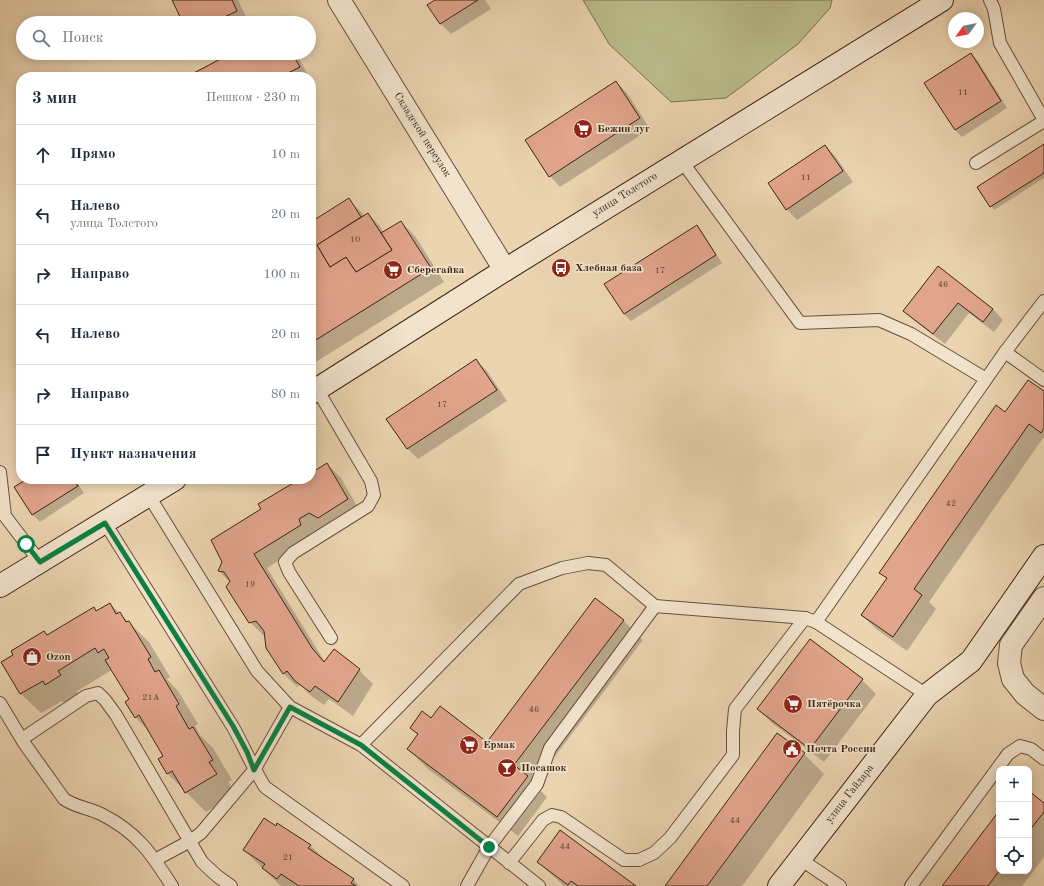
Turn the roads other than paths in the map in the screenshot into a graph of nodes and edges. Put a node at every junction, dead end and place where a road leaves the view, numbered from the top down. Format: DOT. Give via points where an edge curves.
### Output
graph roads {
  1 [pos="339,0"];
  2 [pos="942,0"];
  3 [pos="990,0"];
  4 [pos="1044,120"];
  5 [pos="681,160"];
  6 [pos="976,163"];
  7 [pos="505,270"];
  8 [pos="1044,301"];
  9 [pos="1005,352"];
  10 [pos="986,379"];
  11 [pos="1044,380"];
  12 [pos="316,390"];
  13 [pos="316,394"];
  14 [pos="0,472"];
  15 [pos="167,484"];
  16 [pos="149,496"];
  17 [pos="3,515"];
  18 [pos="105,523"];
  19 [pos="1044,556"];
  20 [pos="40,562"];
  21 [pos="0,586"];
  22 [pos="1044,598"];
  23 [pos="655,606"];
  24 [pos="810,620"];
  25 [pos="331,638"];
  26 [pos="927,695"];
  27 [pos="0,703"];
  28 [pos="290,707"];
  29 [pos="1044,709"];
  30 [pos="22,739"];
  31 [pos="361,745"];
  32 [pos="1044,759"];
  33 [pos="254,770"];
  34 [pos="190,841"];
  35 [pos="489,847"];
  36 [pos="800,859"];
  37 [pos="155,860"];
  38 [pos="509,863"];
  39 [pos="172,886"];
  40 [pos="231,886"];
  41 [pos="403,886"];
  42 [pos="467,886"];
  43 [pos="539,886"];
  44 [pos="779,886"];
  45 [pos="840,886"];
  46 [pos="911,886"];
  1 -- 7 [label="street, Складской переулок"];
  2 -- 5 [label="street, улица Толстого"];
  3 -- 4 [label="lane" via="1000,43"];
  4 -- 6 [label="lane"];
  5 -- 7 [label="street, улица Толстого"];
  5 -- 10 [label="lane" via="800,323 879,320 910,334"];
  7 -- 12 [label="street, улица Толстого"];
  8 -- 9 [label="lane"];
  9 -- 10 [label="lane"];
  9 -- 11 [label="lane"];
  10 -- 24 [label="lane"];
  13 -- 25 [label="lane" via="371,481 374,495 368,506 293,553 285,562"];
  14 -- 17 [label="lane"];
  15 -- 16 [label="street"];
  16 -- 18 [label="street"];
  16 -- 28 [label="lane" via="257,671"];
  17 -- 20 [label="lane"];
  18 -- 20 [label="street"];
  18 -- 33 [label="lane" via="233,726"];
  19 -- 26 [label="street, улица Гайдара" via="971,661"];
  20 -- 21 [label="street"];
  22 -- 29 [label="street" via="1011,645 1009,663 1013,678 1025,694"];
  23 -- 24 [label="lane"];
  23 -- 31 [label="lane" via="606,565 588,562 562,568 519,584"];
  23 -- 35 [label="lane" via="550,748 537,784"];
  24 -- 26 [label="lane"];
  24 -- 38 [label="lane" via="735,709 734,755 670,838 654,853 639,860 624,860 561,817 552,815 543,820"];
  26 -- 36 [label="street, улица Гайдара"];
  27 -- 30 [label="lane"];
  28 -- 31 [label="lane"];
  28 -- 33 [label="lane"];
  30 -- 34 [label="lane" via="86,696 98,693 116,715"];
  30 -- 37 [label="lane" via="64,799 96,812 124,828 141,842"];
  31 -- 35 [label="lane"];
  32 -- 46 [label="lane" via="1031,749 1020,746 1008,754"];
  33 -- 34 [label="lane" via="200,833"];
  33 -- 41 [label="lane" via="265,788"];
  34 -- 37 [label="lane"];
  34 -- 40 [label="lane" via="202,862"];
  35 -- 38 [label="lane"];
  35 -- 42 [label="lane"];
  36 -- 44 [label="street, улица Гайдара"];
  36 -- 45 [label="lane"];
  37 -- 39 [label="lane"];
  38 -- 43 [label="lane"];
}
